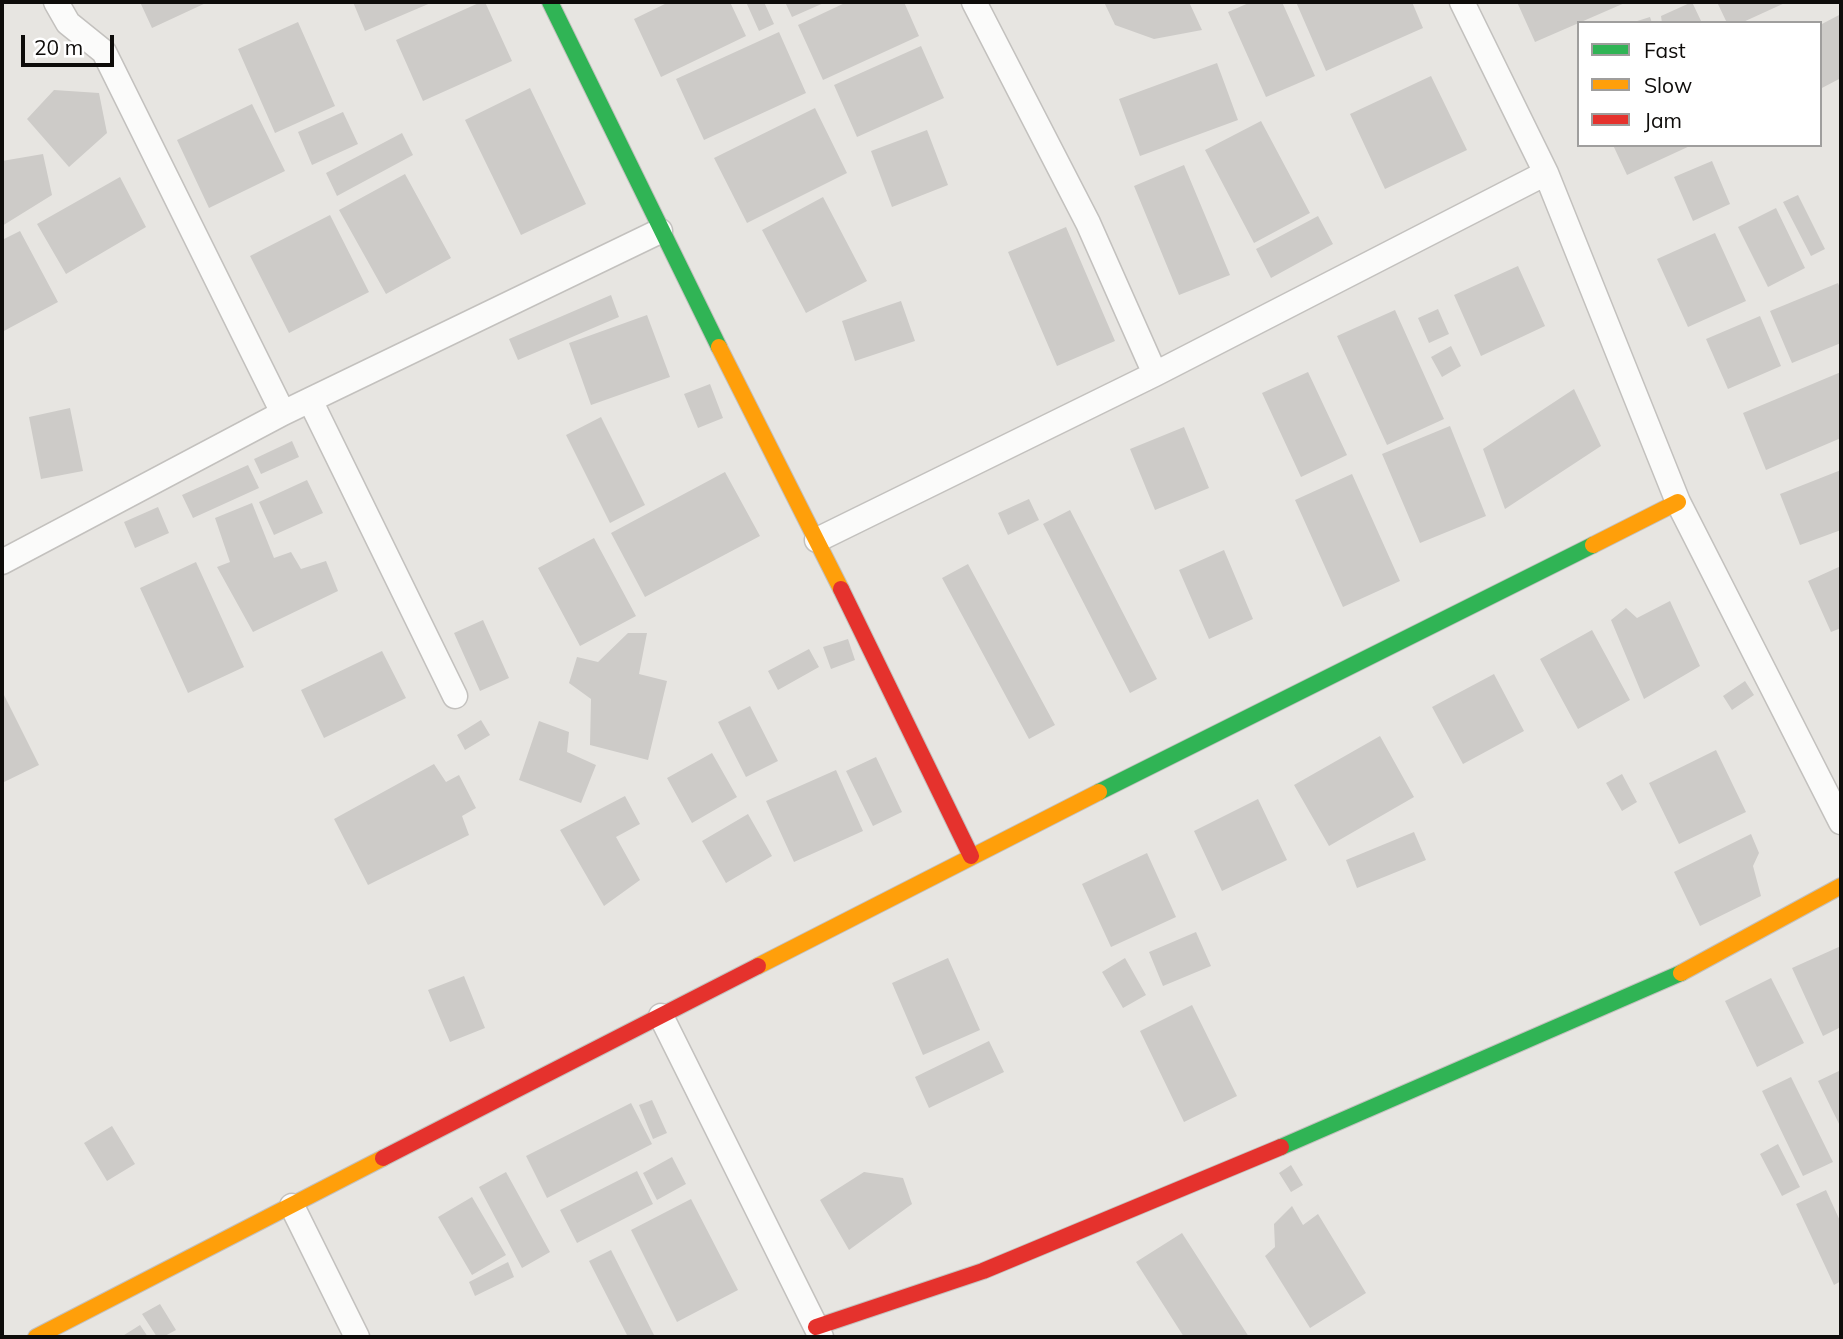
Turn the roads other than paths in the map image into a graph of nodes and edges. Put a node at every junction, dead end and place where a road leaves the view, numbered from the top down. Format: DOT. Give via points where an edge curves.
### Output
graph roads {
  1 [pos="56,2"];
  2 [pos="550,2"];
  3 [pos="974,2"];
  4 [pos="1462,2"];
  5 [pos="1546,173"];
  6 [pos="660,231"];
  7 [pos="1155,374"];
  8 [pos="310,400"];
  9 [pos="283,413"];
  10 [pos="1678,502"];
  11 [pos="817,540"];
  12 [pos="2,562"];
  13 [pos="455,696"];
  14 [pos="1841,822"];
  15 [pos="971,856"];
  16 [pos="1841,886"];
  17 [pos="661,1016"];
  18 [pos="292,1206"];
  19 [pos="818,1332"];
  20 [pos="36,1337"];
  21 [pos="357,1337"];
  1 -- 9 [label="street" via="68,23 104,52"];
  2 -- 6 [label="street"];
  3 -- 7 [label="street" via="1088,223"];
  4 -- 5 [label="street"];
  5 -- 7 [label="street"];
  5 -- 10 [label="street"];
  6 -- 8 [label="street"];
  6 -- 11 [label="street"];
  7 -- 11 [label="street"];
  8 -- 9 [label="street"];
  8 -- 13 [label="street"];
  9 -- 12 [label="street"];
  10 -- 14 [label="street"];
  10 -- 15 [label="street"];
  11 -- 15 [label="street"];
  15 -- 17 [label="street"];
  16 -- 19 [label="street" via="1646,991 1125,1214"];
  17 -- 18 [label="street"];
  17 -- 19 [label="street"];
  18 -- 20 [label="street"];
  18 -- 21 [label="street"];
}
